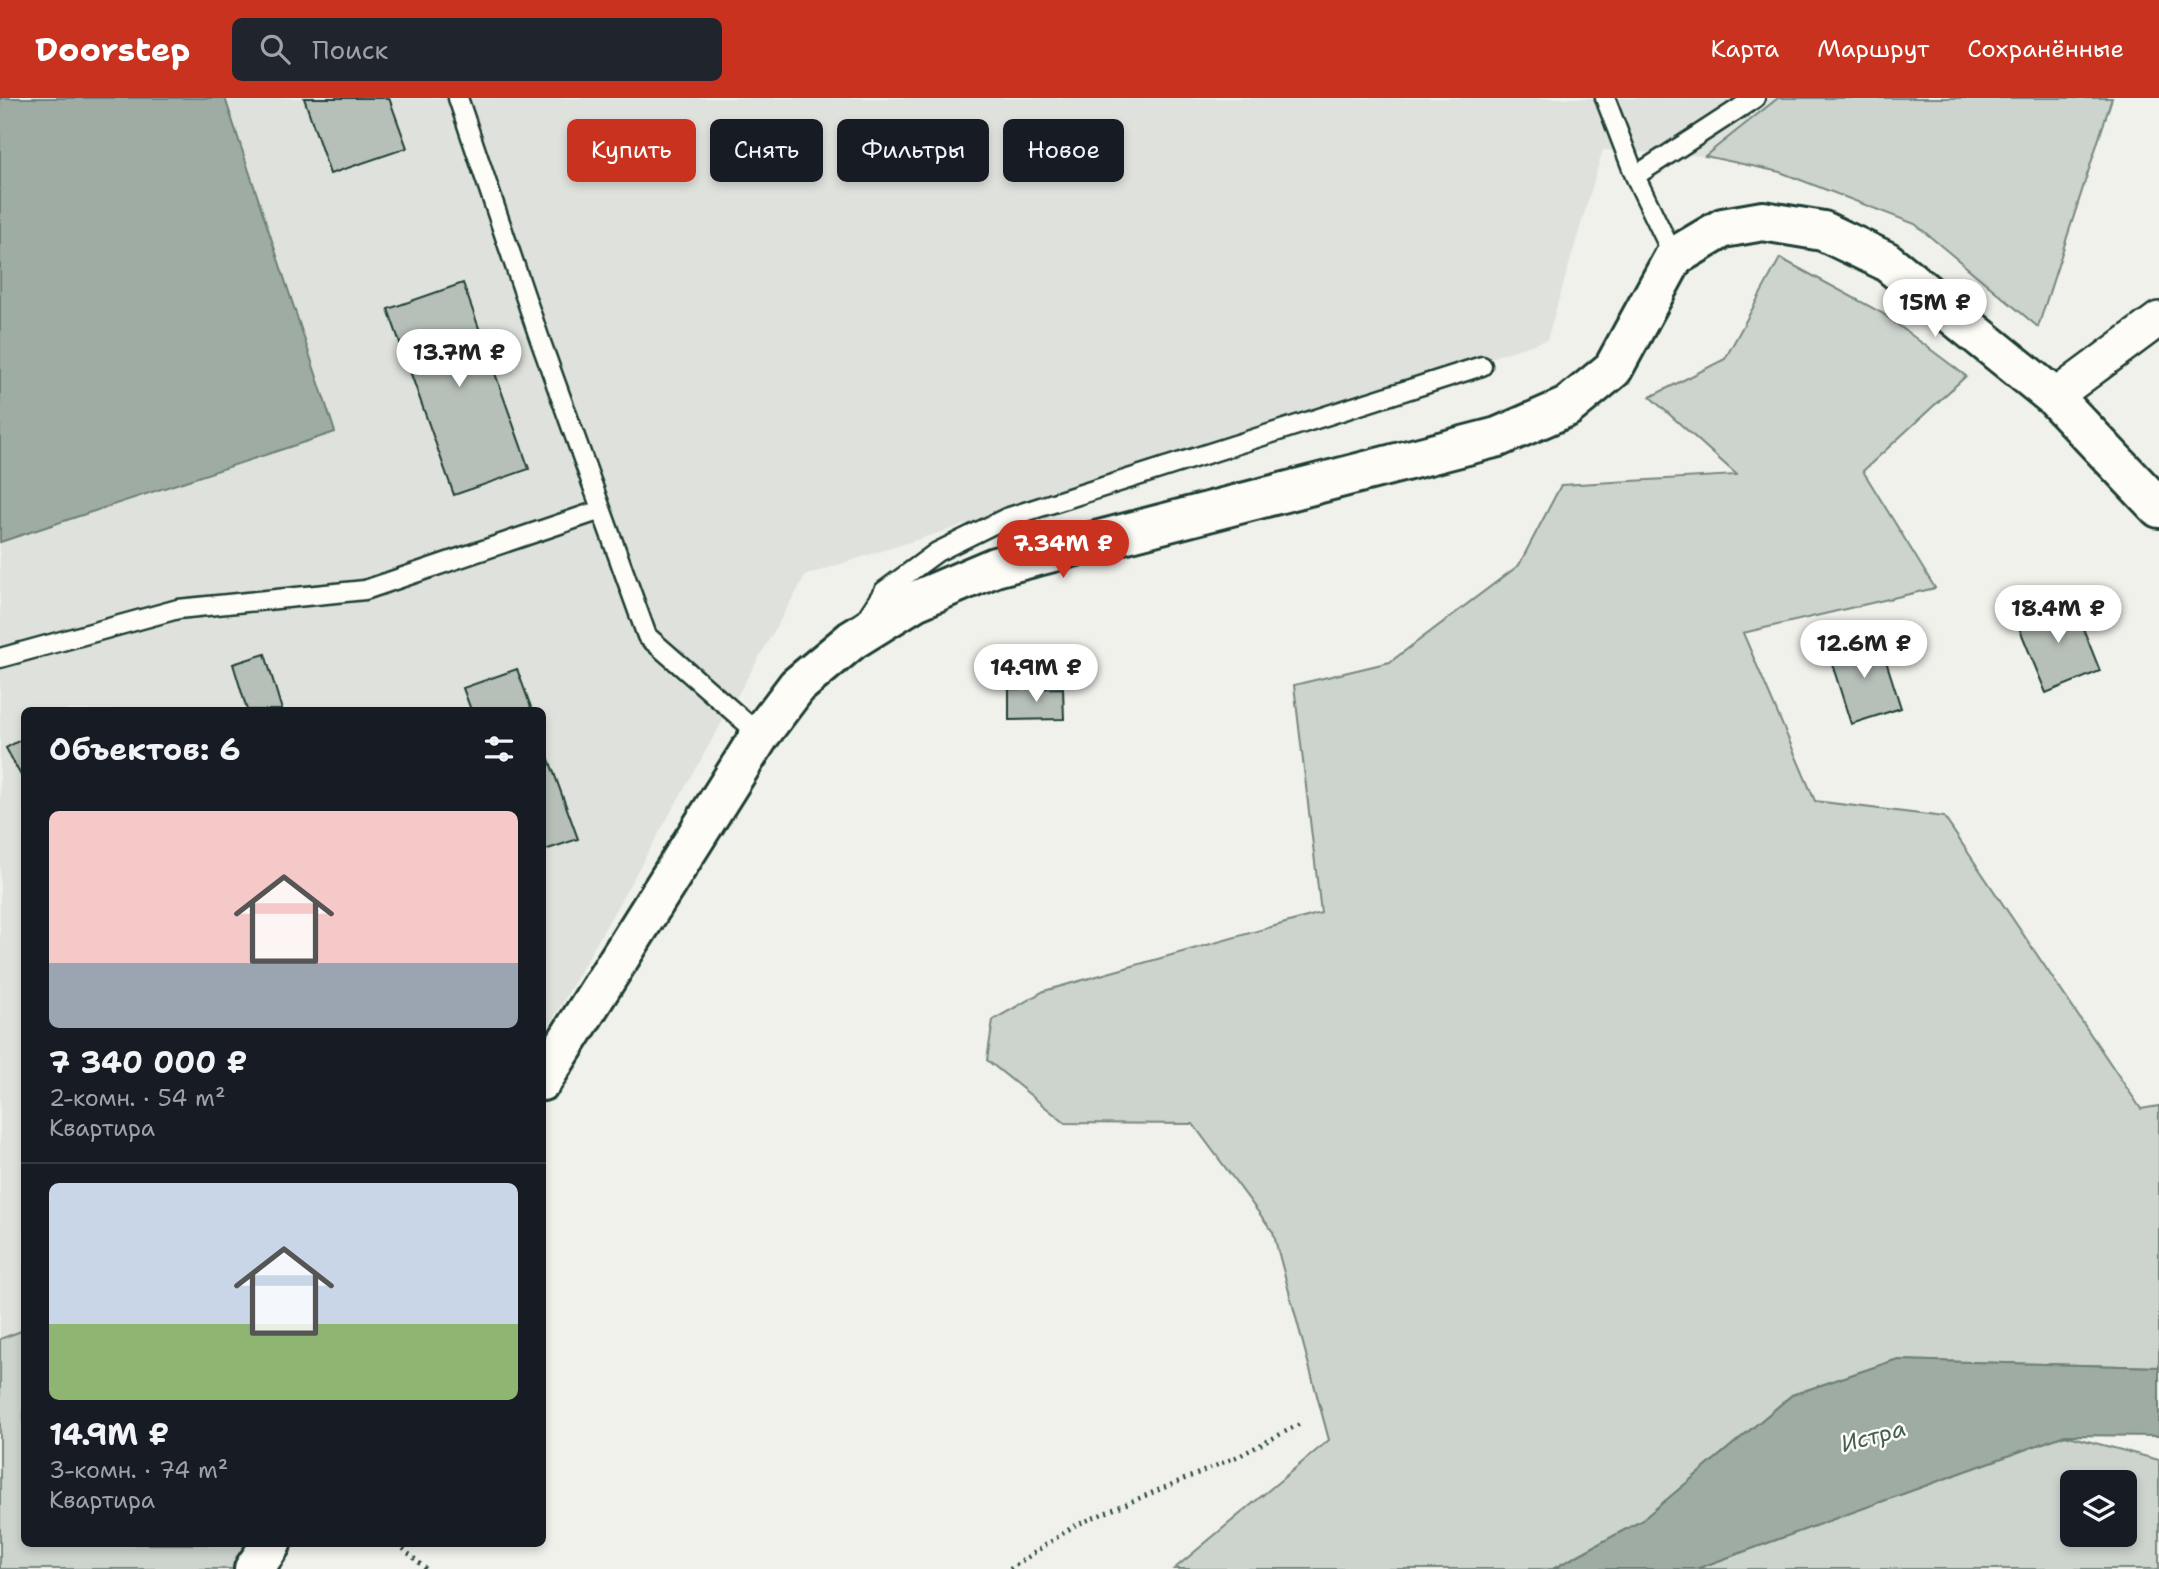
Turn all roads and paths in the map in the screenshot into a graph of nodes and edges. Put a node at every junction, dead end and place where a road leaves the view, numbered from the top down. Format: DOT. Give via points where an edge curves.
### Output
graph roads {
  1 [pos="457,98"];
  2 [pos="1605,98"];
  3 [pos="1755,98"];
  4 [pos="1634,176"];
  5 [pos="1674,257"];
  6 [pos="2159,319"];
  7 [pos="1482,366"];
  8 [pos="2054,397"];
  9 [pos="2159,509"];
  10 [pos="601,510"];
  11 [pos="852,640"];
  12 [pos="0,658"];
  13 [pos="760,735"];
  14 [pos="546,1075"];
  15 [pos="1300,1424"];
  16 [pos="269,1547"];
  17 [pos="401,1547"];
  18 [pos="254,1569"];
  19 [pos="426,1569"];
  20 [pos="1010,1569"];
  1 -- 10 [label="lane"];
  2 -- 4 [label="lane"];
  3 -- 4 [label="lane"];
  4 -- 5 [label="lane"];
  5 -- 8 [label="street" via="1723,228 1763,221 1822,231 1886,261"];
  5 -- 11 [label="street" via="1613,369 1567,407 1498,437 995,566 915,601"];
  6 -- 8 [label="street"];
  7 -- 11 [label="lane" via="1006,518 936,552 884,591"];
  8 -- 9 [label="street"];
  10 -- 12 [label="lane" via="365,590 178,609"];
  10 -- 13 [label="lane" via="647,636"];
  11 -- 13 [label="street" via="797,686"];
  13 -- 14 [label="street"];
  15 -- 20 [label="path" via="1241,1455 1074,1526"];
  16 -- 18 [label="street"];
  17 -- 19 [label="path"];
}
